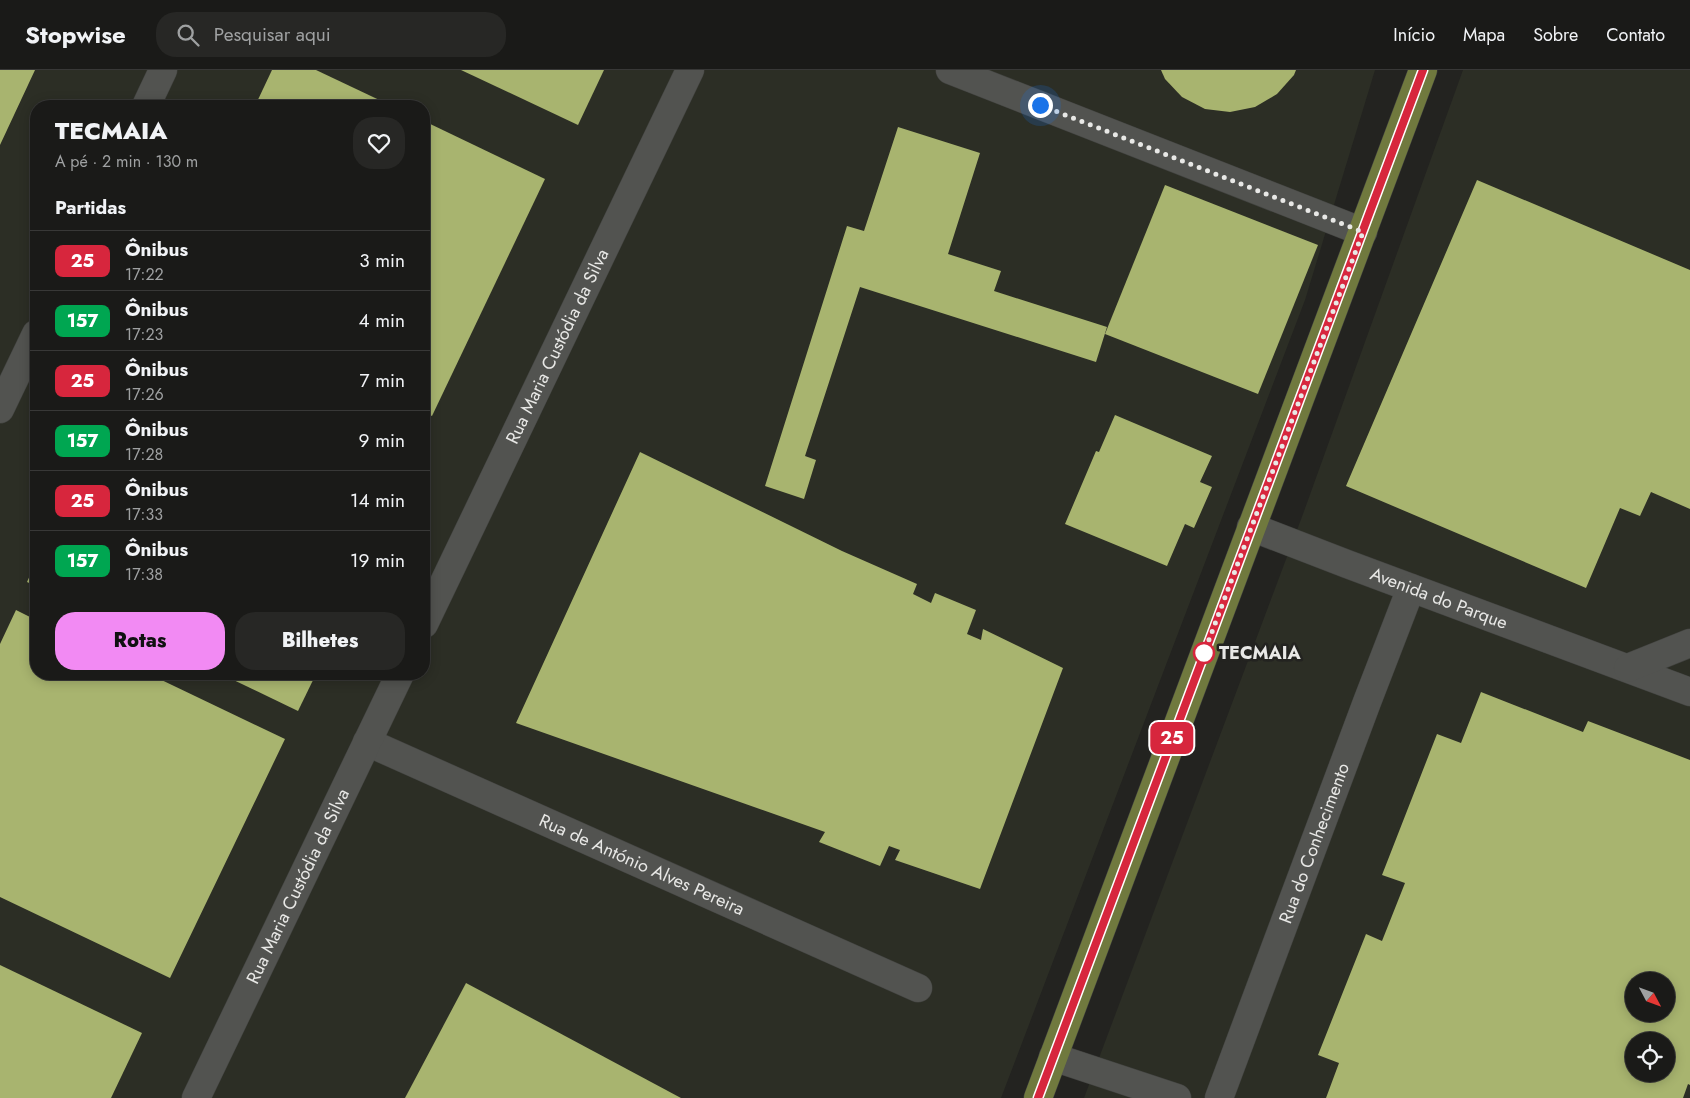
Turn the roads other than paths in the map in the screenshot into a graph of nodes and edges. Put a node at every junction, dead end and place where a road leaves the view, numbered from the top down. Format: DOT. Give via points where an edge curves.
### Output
graph roads {
  1 [pos="163,70"];
  2 [pos="690,70"];
  3 [pos="950,70"];
  4 [pos="1423,70"];
  5 [pos="149,100"];
  6 [pos="1363,232"];
  7 [pos="30,347"];
  8 [pos="0,410"];
  9 [pos="1251,527"];
  10 [pos="1411,588"];
  11 [pos="430,612"];
  12 [pos="1690,642"];
  13 [pos="1628,668"];
  14 [pos="397,680"];
  15 [pos="1690,692"];
  16 [pos="367,742"];
  17 [pos="918,988"];
  18 [pos="1053,1057"];
  19 [pos="1171,1097"];
  20 [pos="196,1098"];
  21 [pos="1038,1098"];
  22 [pos="1219,1098"];
  1 -- 5 [label="street"];
  2 -- 11 [label="street, Rua Maria Custódia da Silva"];
  3 -- 6 [label="street"];
  4 -- 6 [label="main road"];
  6 -- 9 [label="main road"];
  7 -- 8 [label="street"];
  9 -- 10 [label="street, Avenida do Parque"];
  9 -- 18 [label="main road"];
  10 -- 13 [label="street, Avenida do Parque"];
  10 -- 22 [label="street, Rua do Conhecimento"];
  12 -- 13 [label="street"];
  13 -- 15 [label="street, Avenida do Parque"];
  14 -- 16 [label="street, Rua Maria Custódia da Silva"];
  16 -- 17 [label="street, Rua de António Alves Pereira"];
  16 -- 20 [label="street, Rua Maria Custódia da Silva"];
  18 -- 19 [label="street"];
  18 -- 21 [label="main road"];
}
